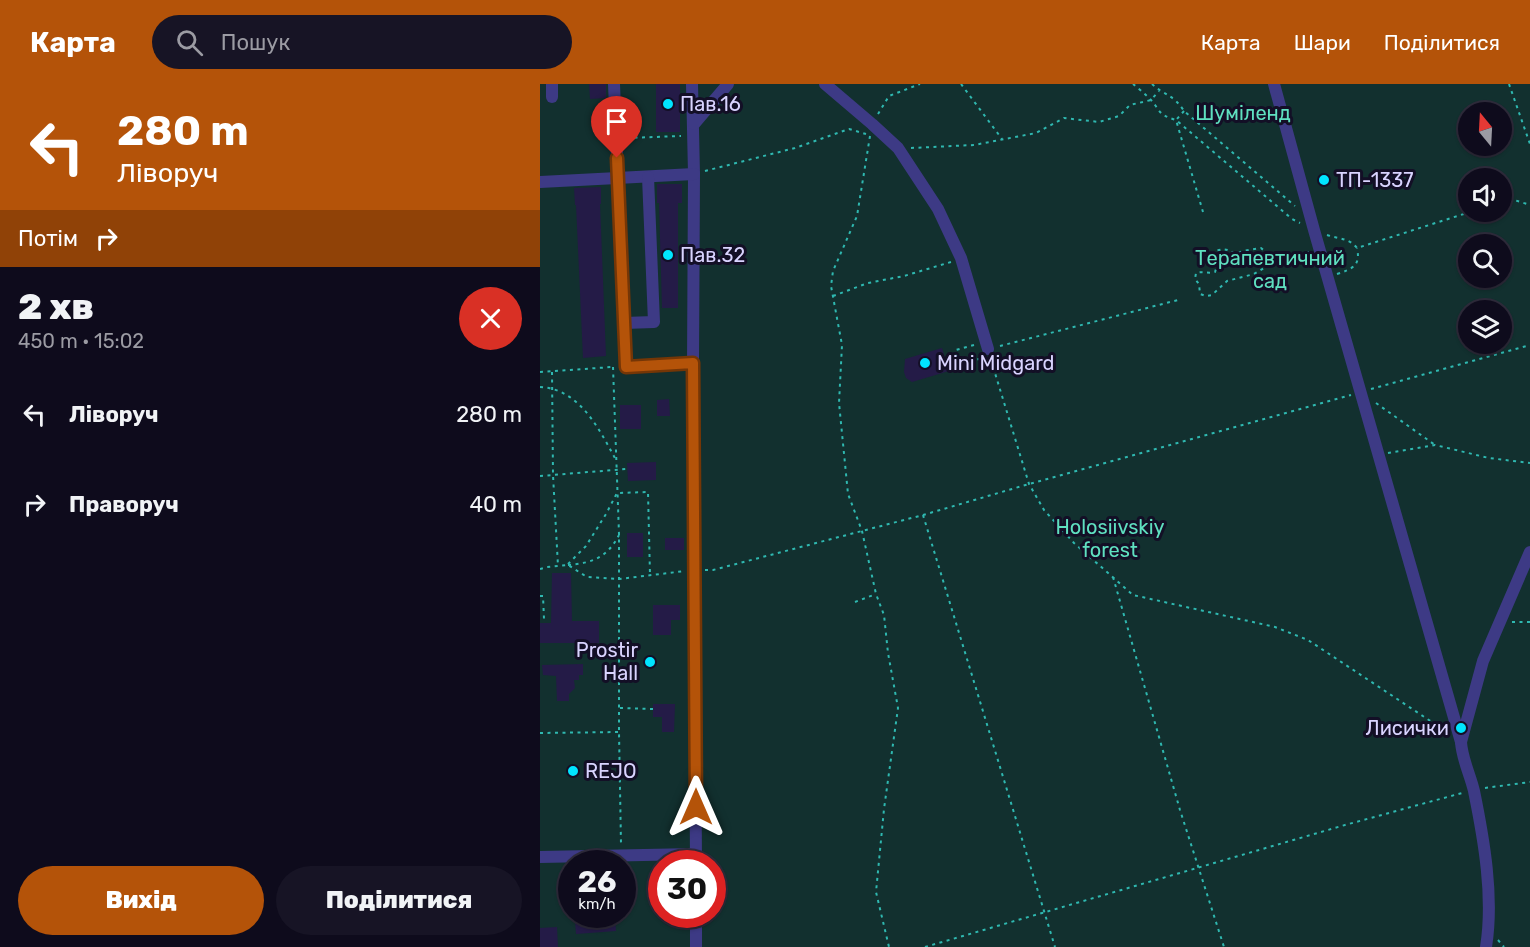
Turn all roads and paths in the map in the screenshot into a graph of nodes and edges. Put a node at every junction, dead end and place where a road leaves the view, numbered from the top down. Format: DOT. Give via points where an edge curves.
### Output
graph roads {
  1 [pos="552,84"];
  2 [pos="614,84"];
  3 [pos="692,84"];
  4 [pos="728,84"];
  5 [pos="825,84"];
  6 [pos="920,84"];
  7 [pos="961,84"];
  8 [pos="1133,84"];
  9 [pos="1152,84"];
  10 [pos="1274,84"];
  11 [pos="1509,84"];
  12 [pos="1159,91"];
  13 [pos="552,97"];
  14 [pos="1151,99"];
  15 [pos="1184,111"];
  16 [pos="1176,120"];
  17 [pos="872,124"];
  18 [pos="693,130"];
  19 [pos="616,138"];
  20 [pos="1002,139"];
  21 [pos="1530,144"];
  22 [pos="897,148"];
  23 [pos="694,174"];
  24 [pos="648,177"];
  25 [pos="618,178"];
  26 [pos="540,182"];
  27 [pos="1512,199"];
  28 [pos="1530,205"];
  29 [pos="1296,207"];
  30 [pos="1203,212"];
  31 [pos="1458,216"];
  32 [pos="1314,230"];
  33 [pos="1320,248"];
  34 [pos="1357,248"];
  35 [pos="962,258"];
  36 [pos="1276,261"];
  37 [pos="1328,276"];
  38 [pos="833,296"];
  39 [pos="1178,300"];
  40 [pos="624,323"];
  41 [pos="986,345"];
  42 [pos="1530,345"];
  43 [pos="693,363"];
  44 [pos="613,367"];
  45 [pos="626,367"];
  46 [pos="540,372"];
  47 [pos="552,372"];
  48 [pos="540,387"];
  49 [pos="552,388"];
  50 [pos="1361,392"];
  51 [pos="1435,445"];
  52 [pos="1379,455"];
  53 [pos="616,461"];
  54 [pos="1530,463"];
  55 [pos="626,469"];
  56 [pos="617,470"];
  57 [pos="553,475"];
  58 [pos="540,476"];
  59 [pos="1029,484"];
  60 [pos="618,493"];
  61 [pos="923,514"];
  62 [pos="862,531"];
  63 [pos="619,534"];
  64 [pos="1530,552"];
  65 [pos="568,564"];
  66 [pos="558,566"];
  67 [pos="540,568"];
  68 [pos="695,570"];
  69 [pos="650,575"];
  70 [pos="1113,577"];
  71 [pos="619,579"];
  72 [pos="876,594"];
  73 [pos="540,596"];
  74 [pos="855,602"];
  75 [pos="540,619"];
  76 [pos="1500,621"];
  77 [pos="1530,622"];
  78 [pos="620,708"];
  79 [pos="653,709"];
  80 [pos="619,732"];
  81 [pos="540,734"];
  82 [pos="1461,742"];
  83 [pos="1530,782"];
  84 [pos="1473,790"];
  85 [pos="621,850"];
  86 [pos="696,850"];
  87 [pos="540,857"];
  88 [pos="558,857"];
  89 [pos="1198,868"];
  90 [pos="1046,912"];
  91 [pos="696,928"];
  92 [pos="696,947"];
  93 [pos="889,947"];
  94 [pos="925,947"];
  95 [pos="1055,947"];
  96 [pos="1224,947"];
  97 [pos="1486,947"];
  1 -- 13 [label="street"];
  2 -- 19 [label="street"];
  3 -- 18 [label="street"];
  4 -- 18 [label="street"];
  5 -- 17 [label="street"];
  6 -- 17 [label="path" via="889,96"];
  7 -- 20 [label="path"];
  8 -- 14 [label="path"];
  9 -- 12 [label="path"];
  10 -- 32 [label="street"];
  11 -- 21 [label="path"];
  12 -- 14 [label="path"];
  12 -- 15 [label="path" via="1169,94"];
  14 -- 16 [label="path" via="1157,110"];
  14 -- 20 [label="path" via="1130,105 1119,116 1099,122 1064,118 1036,133"];
  15 -- 16 [label="path"];
  15 -- 29 [label="path"];
  16 -- 30 [label="path"];
  16 -- 32 [label="path" via="1292,219"];
  17 -- 22 [label="street"];
  18 -- 19 [label="path"];
  18 -- 23 [label="street"];
  19 -- 25 [label="street"];
  20 -- 22 [label="path" via="974,145"];
  22 -- 35 [label="street" via="938,209"];
  23 -- 24 [label="street"];
  23 -- 38 [label="path" via="795,148 849,129 870,135 857,216 833,271"];
  23 -- 43 [label="street"];
  24 -- 25 [label="street"];
  24 -- 40 [label="street" via="654,322"];
  25 -- 26 [label="street"];
  25 -- 40 [label="street"];
  27 -- 28 [label="path"];
  31 -- 34 [label="path"];
  32 -- 33 [label="street"];
  32 -- 34 [label="path" via="1344,238"];
  33 -- 36 [label="path"];
  33 -- 37 [label="street"];
  34 -- 37 [label="path" via="1357,264"];
  35 -- 38 [label="path"];
  35 -- 41 [label="street"];
  36 -- 36 [label="path" via="1261,248 1236,254 1220,249 1211,253 1210,260 1217,266 1215,272 1196,273 1195,279 1200,294 1212,295 1227,281 1254,274"];
  37 -- 50 [label="street"];
  38 -- 62 [label="path" via="842,345 838,403 848,494"];
  39 -- 41 [label="path"];
  40 -- 45 [label="street"];
  41 -- 59 [label="path" via="956,350 960,365 990,356"];
  42 -- 50 [label="path"];
  43 -- 45 [label="street"];
  43 -- 68 [label="street"];
  44 -- 45 [label="path"];
  44 -- 47 [label="path"];
  44 -- 53 [label="path"];
  46 -- 47 [label="path"];
  47 -- 49 [label="path"];
  48 -- 49 [label="path"];
  49 -- 53 [label="path" via="578,402"];
  49 -- 57 [label="path"];
  50 -- 51 [label="path"];
  50 -- 52 [label="street"];
  50 -- 59 [label="path"];
  51 -- 52 [label="path"];
  51 -- 54 [label="path"];
  52 -- 82 [label="street"];
  53 -- 56 [label="path"];
  55 -- 56 [label="path"];
  56 -- 57 [label="path"];
  56 -- 60 [label="path"];
  57 -- 58 [label="path"];
  57 -- 66 [label="path"];
  59 -- 61 [label="path"];
  59 -- 70 [label="path" via="1044,510"];
  60 -- 63 [label="path"];
  60 -- 65 [label="path" via="586,546"];
  60 -- 69 [label="path" via="648,492"];
  61 -- 62 [label="path"];
  61 -- 90 [label="path"];
  62 -- 68 [label="path" via="713,570"];
  62 -- 72 [label="path"];
  63 -- 65 [label="path" via="613,547 600,557"];
  63 -- 71 [label="path"];
  64 -- 76 [label="street"];
  65 -- 66 [label="path"];
  65 -- 71 [label="path" via="587,577"];
  66 -- 67 [label="path"];
  68 -- 69 [label="path"];
  68 -- 86 [label="street"];
  69 -- 71 [label="path"];
  70 -- 82 [label="path" via="1133,595 1275,627 1308,640"];
  70 -- 89 [label="path"];
  71 -- 78 [label="path"];
  72 -- 74 [label="path"];
  72 -- 93 [label="path" via="884,615 898,708 876,892"];
  73 -- 75 [label="path" via="544,619"];
  76 -- 77 [label="path"];
  76 -- 82 [label="street"];
  78 -- 79 [label="path"];
  78 -- 80 [label="path"];
  80 -- 81 [label="path"];
  80 -- 85 [label="path"];
  82 -- 84 [label="street"];
  83 -- 84 [label="path"];
  84 -- 89 [label="path"];
  84 -- 97 [label="street" via="1487,870"];
  87 -- 88 [label="street"];
  89 -- 90 [label="path"];
  89 -- 96 [label="path"];
  90 -- 94 [label="path"];
  90 -- 95 [label="path"];
  91 -- 92 [label="street"];
}
